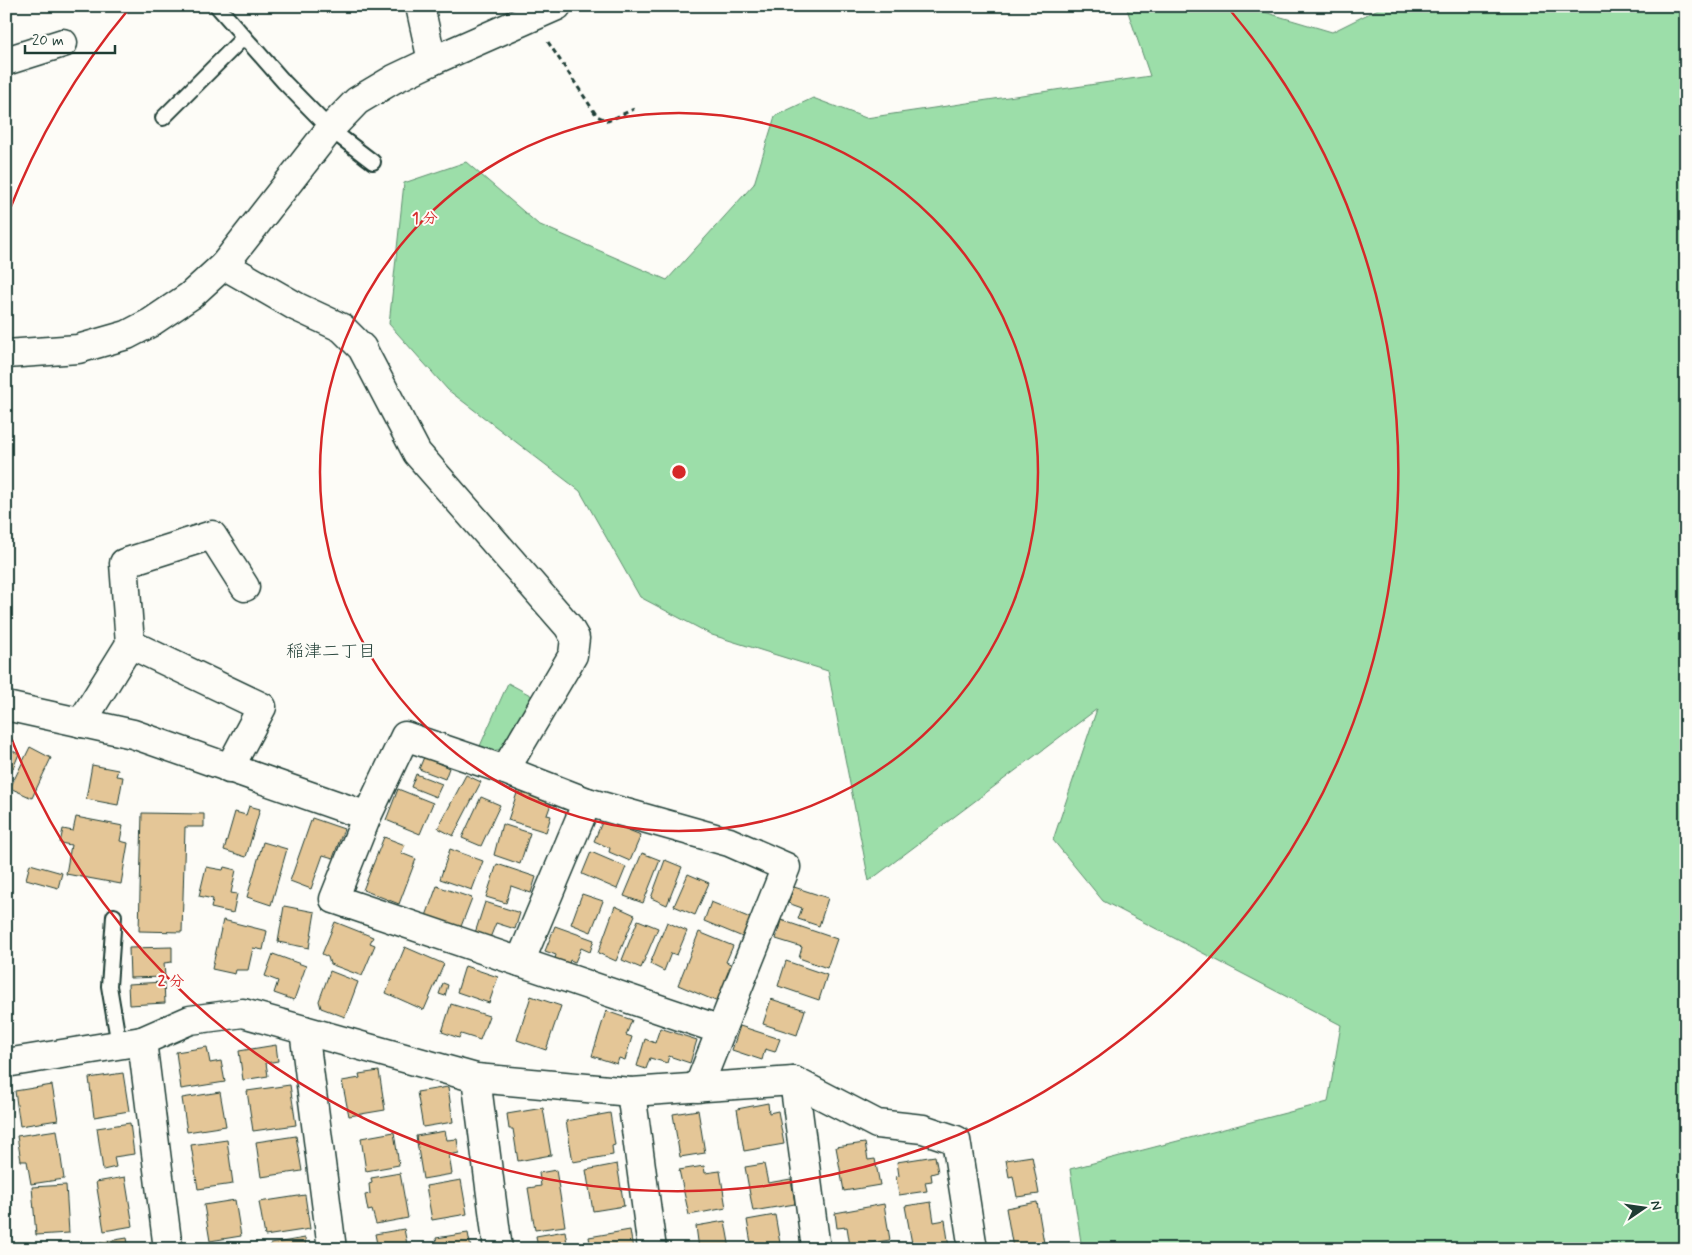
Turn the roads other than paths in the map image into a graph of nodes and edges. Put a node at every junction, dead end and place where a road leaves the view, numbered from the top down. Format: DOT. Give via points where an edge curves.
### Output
graph roads {
  1 [pos="217,6"];
  2 [pos="420,6"];
  3 [pos="551,9"];
  4 [pos="244,37"];
  5 [pos="63,43"];
  6 [pos="432,61"];
  7 [pos="6,62"];
  8 [pos="163,118"];
  9 [pos="330,129"];
  10 [pos="373,162"];
  11 [pos="224,266"];
  12 [pos="6,354"];
  13 [pos="245,587"];
  14 [pos="130,644"];
  15 [pos="6,706"];
  16 [pos="81,723"];
  17 [pos="230,769"];
  18 [pos="505,770"];
  19 [pos="587,802"];
  20 [pos="367,816"];
  21 [pos="114,916"];
  22 [pos="520,962"];
  23 [pos="304,1030"];
  24 [pos="721,1030"];
  25 [pos="130,1043"];
  26 [pos="6,1063"];
  27 [pos="476,1078"];
  28 [pos="794,1081"];
  29 [pos="698,1088"];
  30 [pos="631,1092"];
  31 [pos="168,1249"];
  32 [pos="332,1249"];
  33 [pos="498,1249"];
  34 [pos="652,1249"];
  35 [pos="816,1249"];
  36 [pos="973,1249"];
  1 -- 4 [label="lane"];
  2 -- 6 [label="street"];
  3 -- 6 [label="street"];
  4 -- 8 [label="lane"];
  4 -- 9 [label="lane"];
  5 -- 7 [label="street"];
  6 -- 9 [label="street" via="357,101"];
  9 -- 10 [label="lane"];
  9 -- 11 [label="street"];
  11 -- 12 [label="street" via="190,296 127,335 78,349"];
  11 -- 18 [label="street" via="342,328 362,348 417,453 575,638 574,654"];
  13 -- 14 [label="street" via="212,535 124,562"];
  14 -- 16 [label="street"];
  14 -- 17 [label="street" via="262,707"];
  15 -- 16 [label="street"];
  16 -- 17 [label="street" via="133,734"];
  17 -- 20 [label="street"];
  18 -- 19 [label="street"];
  18 -- 20 [label="street" via="405,736"];
  19 -- 22 [label="street"];
  19 -- 24 [label="street" via="729,842 786,867"];
  20 -- 22 [label="street" via="334,899"];
  21 -- 25 [label="lane" via="109,986"];
  22 -- 24 [label="street"];
  23 -- 25 [label="street" via="243,1013 190,1020"];
  23 -- 27 [label="street"];
  23 -- 32 [label="street"];
  24 -- 29 [label="street"];
  25 -- 26 [label="street"];
  25 -- 31 [label="street"];
  27 -- 30 [label="street"];
  27 -- 33 [label="street"];
  28 -- 29 [label="street"];
  28 -- 35 [label="street"];
  28 -- 36 [label="street" via="877,1124 923,1128 956,1140"];
  29 -- 30 [label="street"];
  30 -- 34 [label="street"];
}
